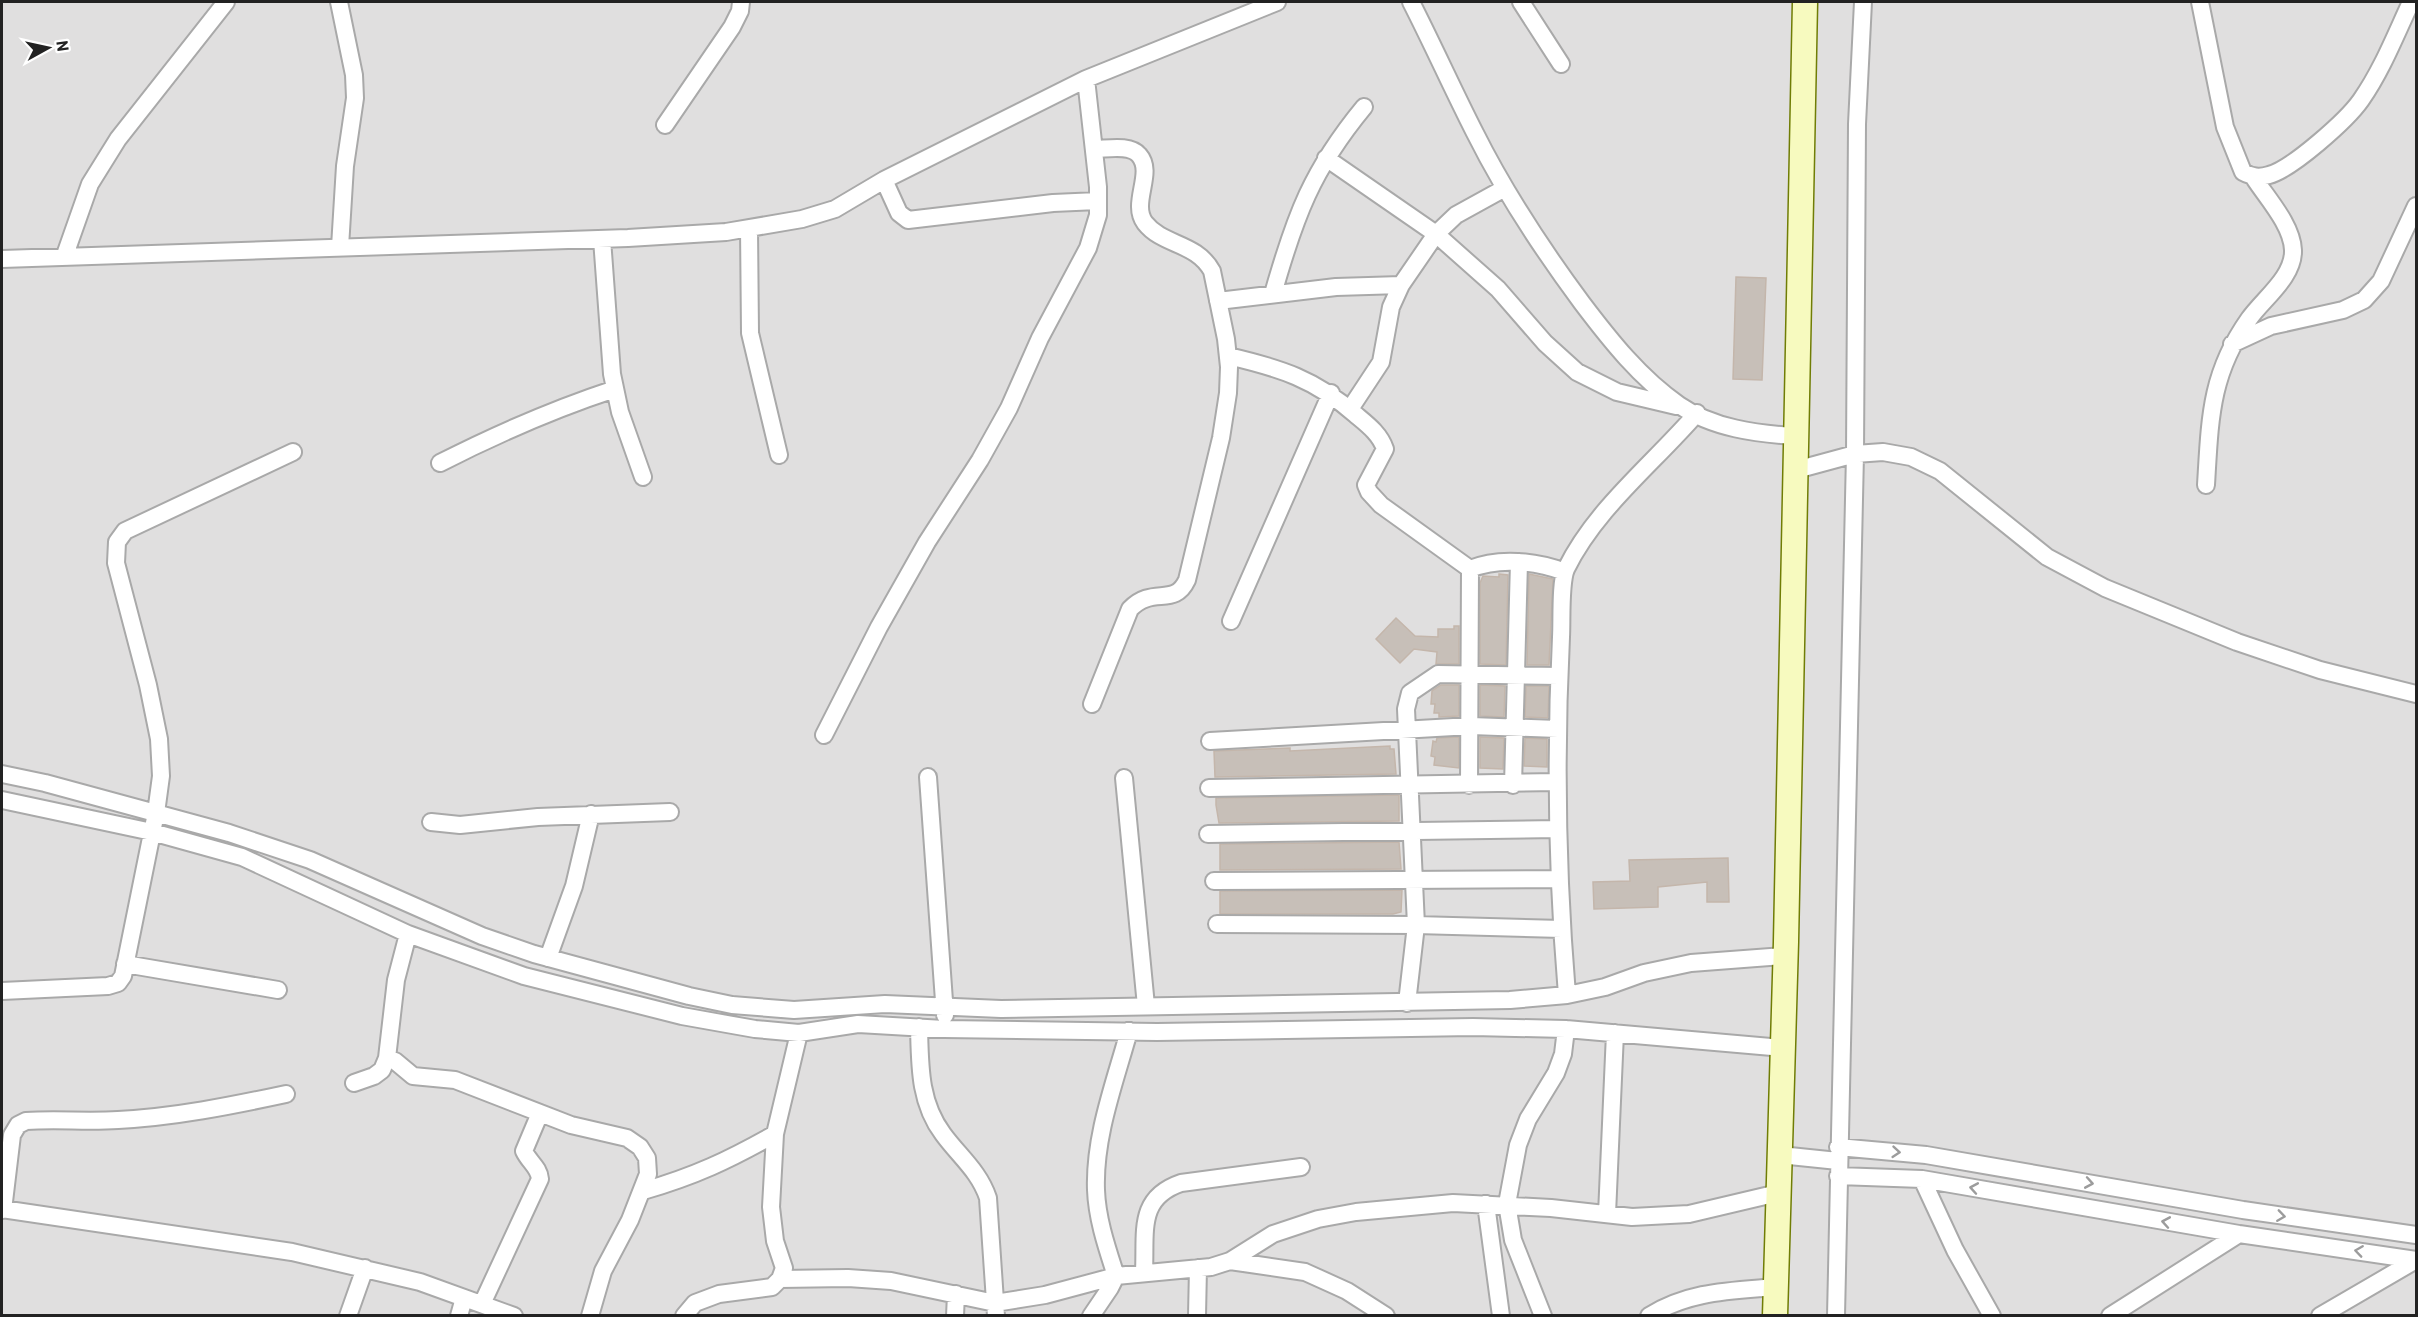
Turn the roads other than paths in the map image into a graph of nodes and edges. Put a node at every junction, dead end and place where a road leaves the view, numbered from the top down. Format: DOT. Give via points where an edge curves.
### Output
graph roads {
  1 [pos="226,2"];
  2 [pos="339,2"];
  3 [pos="741,2"];
  4 [pos="1277,2"];
  5 [pos="1412,2"];
  6 [pos="1521,2"];
  7 [pos="1805,2"];
  8 [pos="1863,2"];
  9 [pos="2200,2"];
  10 [pos="2411,2"];
  11 [pos="1561,64"];
  12 [pos="1086,79"];
  13 [pos="1364,107"];
  14 [pos="665,125"];
  15 [pos="1094,149"];
  16 [pos="1326,158"];
  17 [pos="2254,178"];
  18 [pos="884,180"];
  19 [pos="1505,188"];
  20 [pos="1098,201"];
  21 [pos="2416,206"];
  22 [pos="749,228"];
  23 [pos="1436,234"];
  24 [pos="602,239"];
  25 [pos="340,247"];
  26 [pos="65,255"];
  27 [pos="2,259"];
  28 [pos="1401,285"];
  29 [pos="1273,294"];
  30 [pos="1218,301"];
  31 [pos="2231,345"];
  32 [pos="1228,356"];
  33 [pos="615,389"];
  34 [pos="1331,393"];
  35 [pos="1680,407"];
  36 [pos="1350,409"];
  37 [pos="1696,414"];
  38 [pos="1796,436"];
  39 [pos="293,452"];
  40 [pos="1855,454"];
  41 [pos="780,455"];
  42 [pos="440,463"];
  43 [pos="1796,470"];
  44 [pos="644,477"];
  45 [pos="2206,485"];
  46 [pos="1519,562"];
  47 [pos="1470,569"];
  48 [pos="1565,572"];
  49 [pos="1231,621"];
  50 [pos="1471,673"];
  51 [pos="1515,675"];
  52 [pos="1559,676"];
  53 [pos="2416,694"];
  54 [pos="1092,704"];
  55 [pos="1471,726"];
  56 [pos="1514,728"];
  57 [pos="1558,729"];
  58 [pos="1407,731"];
  59 [pos="824,735"];
  60 [pos="1210,741"];
  61 [pos="2,774"];
  62 [pos="928,777"];
  63 [pos="1124,778"];
  64 [pos="1557,782"];
  65 [pos="1408,785"];
  66 [pos="1469,785"];
  67 [pos="1514,785"];
  68 [pos="1209,788"];
  69 [pos="2,800"];
  70 [pos="670,812"];
  71 [pos="156,813"];
  72 [pos="591,814"];
  73 [pos="431,822"];
  74 [pos="1558,829"];
  75 [pos="1411,831"];
  76 [pos="152,832"];
  77 [pos="1208,834"];
  78 [pos="1415,879"];
  79 [pos="1558,879"];
  80 [pos="1214,881"];
  81 [pos="1217,924"];
  82 [pos="1416,925"];
  83 [pos="1562,929"];
  84 [pos="408,934"];
  85 [pos="1784,956"];
  86 [pos="548,958"];
  87 [pos="125,964"];
  88 [pos="278,990"];
  89 [pos="2,991"];
  90 [pos="1567,995"];
  91 [pos="1407,1003"];
  92 [pos="1146,1006"];
  93 [pos="944,1018"];
  94 [pos="919,1027"];
  95 [pos="1566,1029"];
  96 [pos="1129,1031"];
  97 [pos="799,1033"];
  98 [pos="1615,1033"];
  99 [pos="1782,1048"];
  100 [pos="387,1058"];
  101 [pos="354,1083"];
  102 [pos="286,1094"];
  103 [pos="540,1113"];
  104 [pos="775,1134"];
  105 [pos="1780,1155"];
  106 [pos="1838,1161"];
  107 [pos="1301,1167"];
  108 [pos="1922,1179"];
  109 [pos="644,1191"];
  110 [pos="1778,1193"];
  111 [pos="1486,1204"];
  112 [pos="1507,1204"];
  113 [pos="2,1210"];
  114 [pos="1607,1214"];
  115 [pos="2239,1234"];
  116 [pos="2416,1235"];
  117 [pos="2416,1260"];
  118 [pos="1230,1261"];
  119 [pos="365,1268"];
  120 [pos="1198,1268"];
  121 [pos="1144,1271"];
  122 [pos="1116,1275"];
  123 [pos="780,1280"];
  124 [pos="1776,1287"];
  125 [pos="956,1294"];
  126 [pos="464,1298"];
  127 [pos="482,1304"];
  128 [pos="996,1309"];
  129 [pos="1368,1310"];
  130 [pos="1991,1315"];
  131 [pos="348,1316"];
  132 [pos="459,1316"];
  133 [pos="514,1316"];
  134 [pos="590,1316"];
  135 [pos="684,1316"];
  136 [pos="955,1316"];
  137 [pos="1091,1316"];
  138 [pos="1197,1316"];
  139 [pos="1386,1316"];
  140 [pos="1501,1316"];
  141 [pos="1543,1316"];
  142 [pos="1649,1316"];
  143 [pos="1775,1316"];
  144 [pos="1836,1316"];
  145 [pos="2110,1316"];
  146 [pos="2320,1316"];
  1 -- 26 [label="street" via="118,138 90,184"];
  2 -- 25 [label="street" via="355,98 344,176"];
  3 -- 14 [label="street" via="732,27"];
  4 -- 12 [label="street"];
  5 -- 19 [label="street"];
  6 -- 11 [label="street"];
  7 -- 38 [label="street"];
  8 -- 40 [label="street" via="1857,124"];
  9 -- 17 [label="street" via="2225,127 2243,172"];
  10 -- 17 [label="street" via="2361,101 2331,132 2294,160 2271,175"];
  12 -- 15 [label="street"];
  12 -- 18 [label="street"];
  13 -- 16 [label="street"];
  15 -- 20 [label="street"];
  15 -- 30 [label="street" via="1128,149 1138,153 1143,162 1140,213 1157,233 1206,259"];
  16 -- 23 [label="street"];
  16 -- 29 [label="street" via="1290,236"];
  17 -- 31 [label="street" via="2287,231 2293,249 2282,279"];
  18 -- 20 [label="street" via="899,213 908,220"];
  18 -- 22 [label="street" via="835,209"];
  19 -- 23 [label="street" via="1456,215"];
  19 -- 35 [label="street" via="1549,258 1600,327 1642,375"];
  20 -- 59 [label="street" via="1088,248 1040,338 1009,408 927,542"];
  21 -- 31 [label="street" via="2381,281 2364,300 2343,310 2271,326"];
  22 -- 24 [label="street"];
  22 -- 41 [label="street" via="750,333"];
  23 -- 28 [label="street"];
  23 -- 35 [label="street" via="1498,289 1545,343 1577,372 1617,392"];
  24 -- 25 [label="street"];
  24 -- 33 [label="street"];
  25 -- 26 [label="street"];
  26 -- 27 [label="street"];
  28 -- 29 [label="street"];
  28 -- 36 [label="street" via="1391,307 1381,362"];
  29 -- 30 [label="street"];
  30 -- 32 [label="street"];
  31 -- 45 [label="street" via="2218,378"];
  32 -- 34 [label="street" via="1299,377"];
  32 -- 54 [label="street" via="1228,393 1221,438 1187,580 1175,596 1151,595 1130,609"];
  33 -- 42 [label="street" via="543,414"];
  33 -- 44 [label="street"];
  34 -- 36 [label="street"];
  34 -- 49 [label="street"];
  35 -- 37 [label="street"];
  36 -- 47 [label="street" via="1382,439 1385,449 1366,485 1369,492 1381,505"];
  37 -- 38 [label="street" via="1756,434"];
  37 -- 48 [label="street" via="1592,528"];
  38 -- 43 [label="street"];
  39 -- 71 [label="street" via="125,531 117,542 116,563 159,739 161,776"];
  40 -- 43 [label="street"];
  40 -- 53 [label="street" via="1883,452 1911,457 1940,471 2047,557 2105,588 2236,642 2320,670"];
  40 -- 106 [label="street"];
  43 -- 85 [label="street"];
  46 -- 47 [label="street" via="1482,564"];
  46 -- 48 [label="street" via="1543,563"];
  46 -- 51 [label="street"];
  47 -- 50 [label="street"];
  48 -- 52 [label="street"];
  50 -- 51 [label="street"];
  50 -- 55 [label="street"];
  50 -- 58 [label="street" via="1438,674 1410,693"];
  51 -- 52 [label="street"];
  51 -- 56 [label="street"];
  52 -- 57 [label="street"];
  55 -- 56 [label="street"];
  55 -- 58 [label="street"];
  55 -- 66 [label="street"];
  56 -- 57 [label="street"];
  56 -- 67 [label="street"];
  57 -- 64 [label="street"];
  58 -- 60 [label="street"];
  58 -- 65 [label="street"];
  61 -- 71 [label="street"];
  62 -- 93 [label="street"];
  63 -- 92 [label="street"];
  64 -- 67 [label="street"];
  64 -- 74 [label="street"];
  65 -- 66 [label="street"];
  65 -- 68 [label="street"];
  65 -- 75 [label="street"];
  66 -- 67 [label="street"];
  69 -- 76 [label="street"];
  70 -- 72 [label="street"];
  71 -- 76 [label="street"];
  71 -- 86 [label="street" via="310,860 482,936"];
  72 -- 73 [label="street" via="460,825"];
  72 -- 86 [label="street" via="574,886"];
  74 -- 75 [label="street"];
  74 -- 79 [label="street"];
  75 -- 77 [label="street"];
  75 -- 78 [label="street"];
  76 -- 84 [label="street" via="242,856"];
  76 -- 87 [label="street"];
  78 -- 79 [label="street"];
  78 -- 80 [label="street"];
  78 -- 82 [label="street"];
  79 -- 83 [label="street"];
  81 -- 82 [label="street"];
  82 -- 83 [label="street"];
  82 -- 91 [label="street"];
  83 -- 90 [label="street"];
  84 -- 97 [label="street" via="524,976 670,1013"];
  84 -- 100 [label="street" via="396,980"];
  85 -- 90 [label="street" via="1691,963"];
  85 -- 99 [label="street"];
  86 -- 93 [label="street" via="732,1005 794,1010 885,1004"];
  87 -- 88 [label="street"];
  87 -- 89 [label="street" via="118,983 108,986"];
  90 -- 91 [label="street"];
  91 -- 92 [label="street"];
  92 -- 93 [label="street" via="1001,1010"];
  93 -- 94 [label="street"];
  93 -- 96 [label="street"];
  94 -- 97 [label="street" via="858,1024"];
  94 -- 128 [label="street" via="921,1079 928,1111 983,1184 988,1198"];
  95 -- 96 [label="street"];
  95 -- 98 [label="street"];
  95 -- 112 [label="street" via="1556,1073 1528,1119 1518,1145"];
  96 -- 122 [label="street" via="1098,1150 1096,1190 1102,1230"];
  97 -- 104 [label="street"];
  98 -- 99 [label="street"];
  98 -- 114 [label="street"];
  99 -- 105 [label="street"];
  100 -- 101 [label="street" via="382,1070"];
  100 -- 103 [label="street" via="413,1076 455,1080"];
  102 -- 113 [label="street" via="169,1115 26,1121 12,1135"];
  103 -- 109 [label="street" via="627,1138 640,1147 648,1174"];
  103 -- 127 [label="street" via="524,1151 539,1170 540,1179"];
  104 -- 109 [label="street" via="724,1163"];
  104 -- 123 [label="street" via="771,1207 775,1241 784,1268"];
  105 -- 106 [label="street"];
  105 -- 110 [label="street"];
  106 -- 108 [label="street"];
  106 -- 116 [label="street, one-way" via="1926,1155 2243,1210"];
  106 -- 144 [label="street"];
  107 -- 121 [label="street" via="1181,1183 1164,1189 1151,1202 1147,1217"];
  115 -- 108 [label="street, one-way"];
  108 -- 130 [label="street"];
  109 -- 134 [label="street" via="603,1271"];
  110 -- 114 [label="street" via="1689,1214"];
  110 -- 124 [label="street"];
  111 -- 112 [label="street"];
  111 -- 118 [label="street" via="1399,1208 1318,1219 1273,1234"];
  111 -- 140 [label="street"];
  112 -- 114 [label="street"];
  112 -- 141 [label="street" via="1513,1240"];
  113 -- 119 [label="street" via="292,1252"];
  117 -- 115 [label="street, one-way"];
  115 -- 145 [label="street"];
  117 -- 146 [label="street"];
  118 -- 120 [label="street"];
  118 -- 129 [label="street" via="1305,1272 1326,1280"];
  119 -- 126 [label="street"];
  119 -- 131 [label="street"];
  120 -- 121 [label="street"];
  120 -- 138 [label="street"];
  121 -- 122 [label="street"];
  122 -- 128 [label="street"];
  122 -- 137 [label="street"];
  123 -- 125 [label="street" via="891,1281"];
  123 -- 135 [label="street" via="772,1287 719,1294 695,1303"];
  124 -- 142 [label="street" via="1709,1292 1682,1299"];
  124 -- 143 [label="street"];
  125 -- 128 [label="street"];
  125 -- 136 [label="street"];
  126 -- 127 [label="street"];
  126 -- 132 [label="street"];
  127 -- 133 [label="street"];
  129 -- 139 [label="street"];
}
